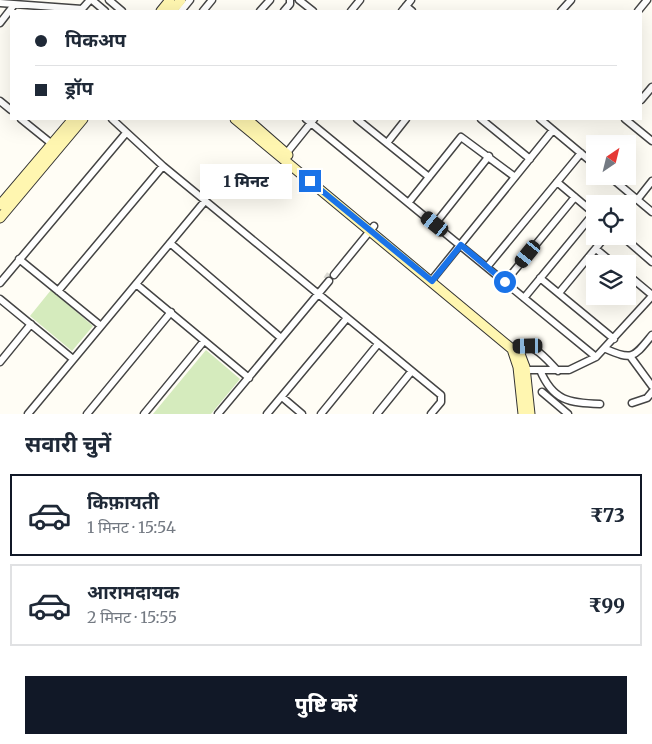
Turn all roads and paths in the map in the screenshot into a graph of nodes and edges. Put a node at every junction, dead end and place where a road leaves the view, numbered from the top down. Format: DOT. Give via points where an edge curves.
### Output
graph roads {
  1 [pos="58,0"];
  2 [pos="91,0"];
  3 [pos="109,0"];
  4 [pos="170,0"];
  5 [pos="181,0"];
  6 [pos="190,0"];
  7 [pos="212,0"];
  8 [pos="270,0"];
  9 [pos="299,0"];
  10 [pos="360,0"];
  11 [pos="411,0"];
  12 [pos="571,0"];
  13 [pos="647,0"];
  14 [pos="0,3"];
  15 [pos="14,5"];
  16 [pos="57,8"];
  17 [pos="404,9"];
  18 [pos="10,10"];
  19 [pos="10,10"];
  20 [pos="104,10"];
  21 [pos="121,10"];
  22 [pos="162,10"];
  23 [pos="173,10"];
  24 [pos="182,10"];
  25 [pos="204,10"];
  26 [pos="261,10"];
  27 [pos="312,10"];
  28 [pos="351,10"];
  29 [pos="562,10"];
  30 [pos="639,10"];
  31 [pos="0,23"];
  32 [pos="652,87"];
  33 [pos="642,99"];
  34 [pos="22,120"];
  35 [pos="73,120"];
  36 [pos="82,120"];
  37 [pos="107,120"];
  38 [pos="113,120"];
  39 [pos="236,120"];
  40 [pos="248,120"];
  41 [pos="310,120"];
  42 [pos="360,120"];
  43 [pos="405,120"];
  44 [pos="482,120"];
  45 [pos="541,120"];
  46 [pos="627,120"];
  47 [pos="553,130"];
  48 [pos="125,132"];
  49 [pos="652,141"];
  50 [pos="387,143"];
  51 [pos="52,144"];
  52 [pos="581,153"];
  53 [pos="284,155"];
  54 [pos="489,156"];
  55 [pos="586,157"];
  56 [pos="530,159"];
  57 [pos="163,166"];
  58 [pos="429,177"];
  59 [pos="515,177"];
  60 [pos="652,181"];
  61 [pos="557,182"];
  62 [pos="620,185"];
  63 [pos="575,197"];
  64 [pos="2,199"];
  65 [pos="637,200"];
  66 [pos="205,201"];
  67 [pos="409,202"];
  68 [pos="586,206"];
  69 [pos="652,212"];
  70 [pos="0,218"];
  71 [pos="586,223"];
  72 [pos="435,224"];
  73 [pos="370,227"];
  74 [pos="170,243"];
  75 [pos="461,245"];
  76 [pos="599,245"];
  77 [pos="632,245"];
  78 [pos="596,249"];
  79 [pos="603,255"];
  80 [pos="20,259"];
  81 [pos="652,262"];
  82 [pos="487,267"];
  83 [pos="333,274"];
  84 [pos="540,278"];
  85 [pos="433,279"];
  86 [pos="327,280"];
  87 [pos="505,282"];
  88 [pos="636,282"];
  89 [pos="0,283"];
  90 [pos="136,284"];
  91 [pos="58,291"];
  92 [pos="316,293"];
  93 [pos="558,293"];
  94 [pos="652,295"];
  95 [pos="524,298"];
  96 [pos="0,299"];
  97 [pos="171,312"];
  98 [pos="347,318"];
  99 [pos="30,324"];
  100 [pos="101,326"];
  101 [pos="652,335"];
  102 [pos="281,338"];
  103 [pos="614,338"];
  104 [pos="204,341"];
  105 [pos="378,344"];
  106 [pos="515,348"];
  107 [pos="606,349"];
  108 [pos="630,356"];
  109 [pos="596,357"];
  110 [pos="73,359"];
  111 [pos="0,362"];
  112 [pos="526,370"];
  113 [pos="540,370"];
  114 [pos="558,371"];
  115 [pos="411,372"];
  116 [pos="250,378"];
  117 [pos="652,386"];
  118 [pos="542,392"];
  119 [pos="652,392"];
  120 [pos="282,397"];
  121 [pos="632,403"];
  122 [pos="600,404"];
  123 [pos="28,414"];
  124 [pos="87,414"];
  125 [pos="144,414"];
  126 [pos="218,414"];
  127 [pos="267,414"];
  128 [pos="302,414"];
  129 [pos="321,414"];
  130 [pos="376,414"];
  131 [pos="431,414"];
  132 [pos="523,414"];
  133 [pos="530,414"];
  134 [pos="568,414"];
  1 -- 16 [label="street"];
  2 -- 16 [label="street" via="82,9"];
  2 -- 20 [label="street"];
  3 -- 21 [label="street"];
  4 -- 22 [label="street"];
  5 -- 23 [label="street"];
  6 -- 24 [label="street"];
  7 -- 25 [label="street"];
  8 -- 26 [label="street"];
  9 -- 27 [label="street"];
  10 -- 28 [label="street"];
  11 -- 17 [label="street"];
  12 -- 29 [label="street"];
  13 -- 30 [label="street"];
  14 -- 15 [label="street"];
  15 -- 16 [label="street"];
  15 -- 19 [label="street"];
  18 -- 31 [label="street"];
  32 -- 33 [label="street"];
  34 -- 51 [label="street"];
  35 -- 51 [label="street"];
  36 -- 70 [label="street"];
  37 -- 48 [label="street"];
  38 -- 48 [label="street"];
  39 -- 53 [label="street"];
  40 -- 53 [label="street"];
  41 -- 53 [label="street"];
  41 -- 67 [label="street"];
  42 -- 50 [label="street"];
  43 -- 50 [label="street"];
  44 -- 56 [label="street"];
  45 -- 47 [label="street"];
  46 -- 49 [label="street"];
  47 -- 52 [label="street"];
  47 -- 56 [label="street"];
  48 -- 57 [label="street"];
  48 -- 80 [label="street"];
  50 -- 58 [label="street"];
  51 -- 64 [label="street"];
  52 -- 55 [label="street"];
  52 -- 61 [label="street"];
  53 -- 73 [label="street"];
  54 -- 58 [label="street" via="460,137"];
  54 -- 59 [label="street"];
  54 -- 72 [label="street"];
  56 -- 59 [label="street"];
  57 -- 66 [label="street"];
  57 -- 91 [label="street"];
  58 -- 67 [label="street"];
  59 -- 75 [label="street"];
  60 -- 65 [label="street"];
  61 -- 63 [label="street"];
  61 -- 82 [label="street"];
  62 -- 65 [label="street"];
  63 -- 68 [label="street"];
  63 -- 87 [label="street"];
  65 -- 69 [label="street"];
  66 -- 74 [label="street"];
  66 -- 92 [label="street"];
  67 -- 72 [label="street"];
  71 -- 84 [label="street"];
  72 -- 75 [label="street"];
  73 -- 83 [label="street"];
  73 -- 85 [label="street"];
  74 -- 90 [label="street"];
  74 -- 102 [label="street"];
  75 -- 82 [label="street"];
  75 -- 85 [label="street"];
  76 -- 78 [label="street"];
  77 -- 81 [label="street"];
  78 -- 79 [label="street"];
  78 -- 93 [label="street"];
  80 -- 89 [label="street"];
  80 -- 91 [label="street"];
  82 -- 87 [label="street"];
  84 -- 93 [label="street"];
  84 -- 95 [label="street"];
  85 -- 106 [label="street"];
  86 -- 92 [label="street"];
  87 -- 95 [label="street"];
  88 -- 94 [label="street"];
  90 -- 97 [label="street"];
  90 -- 100 [label="street"];
  91 -- 100 [label="street"];
  92 -- 98 [label="street"];
  92 -- 102 [label="street"];
  93 -- 103 [label="street"];
  94 -- 103 [label="street"];
  95 -- 109 [label="street"];
  96 -- 99 [label="street"];
  97 -- 104 [label="street"];
  97 -- 124 [label="street"];
  98 -- 105 [label="street"];
  98 -- 120 [label="street"];
  99 -- 110 [label="street"];
  99 -- 111 [label="street"];
  100 -- 110 [label="street"];
  101 -- 108 [label="street"];
  102 -- 116 [label="street"];
  103 -- 107 [label="street"];
  104 -- 116 [label="street"];
  104 -- 125 [label="street"];
  105 -- 115 [label="street"];
  105 -- 129 [label="street"];
  106 -- 112 [label="street"];
  106 -- 114 [label="street" via="534,348"];
  106 -- 132 [label="street"];
  107 -- 108 [label="street"];
  107 -- 109 [label="street"];
  108 -- 117 [label="street"];
  109 -- 114 [label="street" via="569,370"];
  110 -- 123 [label="street"];
  112 -- 113 [label="street"];
  112 -- 133 [label="street"];
  113 -- 114 [label="street"];
  113 -- 122 [label="street" via="550,389 567,401"];
  115 -- 130 [label="street"];
  115 -- 131 [label="street" via="442,398"];
  116 -- 126 [label="street"];
  118 -- 134 [label="street"];
  119 -- 121 [label="street" via="647,398"];
  120 -- 127 [label="street"];
  120 -- 128 [label="street"];
}
